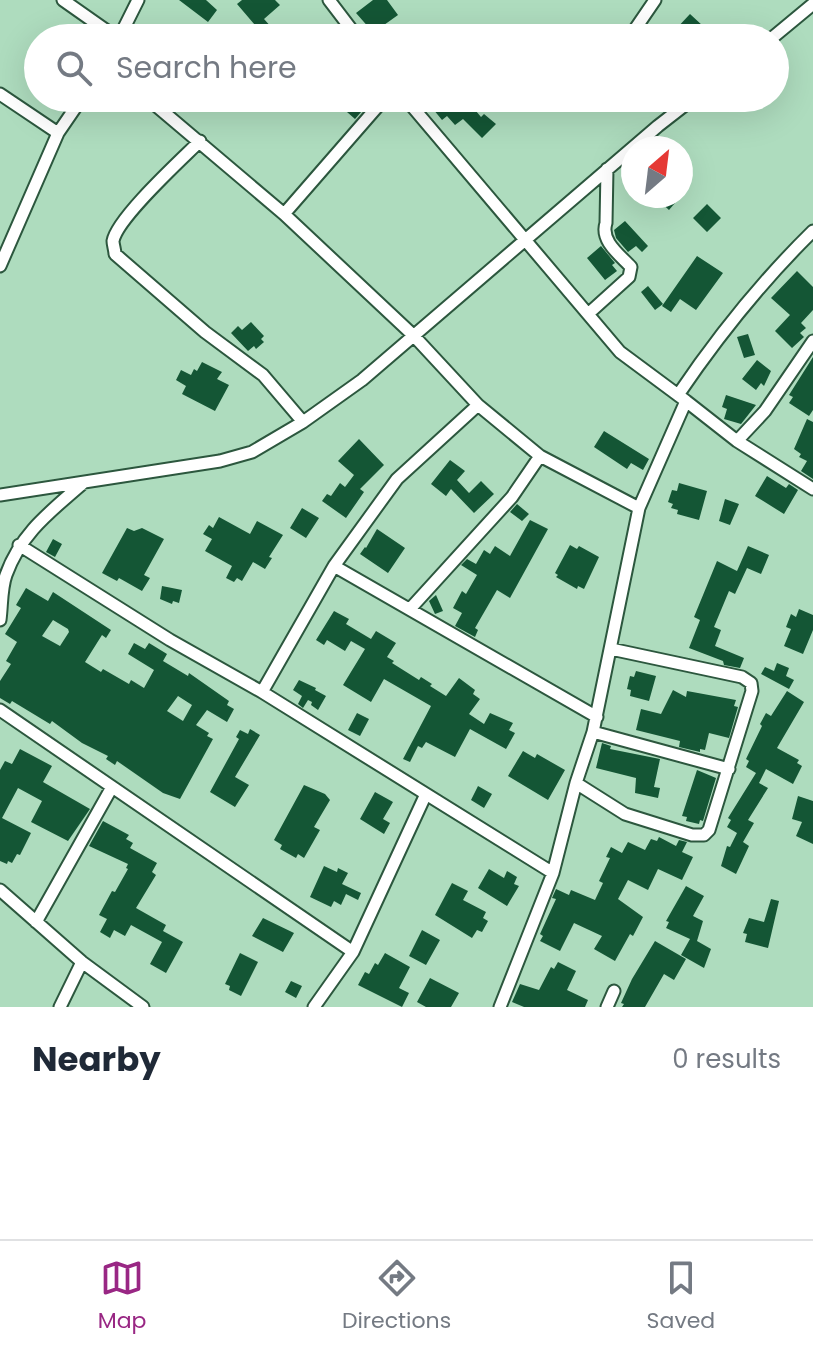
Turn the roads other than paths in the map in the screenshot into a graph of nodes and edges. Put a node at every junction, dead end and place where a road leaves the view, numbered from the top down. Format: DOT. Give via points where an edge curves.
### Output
graph roads {
  1 [pos="63,0"];
  2 [pos="138,0"];
  3 [pos="329,0"];
  4 [pos="655,0"];
  5 [pos="813,4"];
  6 [pos="98,24"];
  7 [pos="125,24"];
  8 [pos="347,24"];
  9 [pos="639,24"];
  10 [pos="789,24"];
  11 [pos="0,94"];
  12 [pos="24,110"];
  13 [pos="27,112"];
  14 [pos="72,112"];
  15 [pos="164,112"];
  16 [pos="373,112"];
  17 [pos="417,112"];
  18 [pos="677,112"];
  19 [pos="58,133"];
  20 [pos="200,141"];
  21 [pos="607,169"];
  22 [pos="284,214"];
  23 [pos="813,231"];
  24 [pos="524,240"];
  25 [pos="0,266"];
  26 [pos="588,314"];
  27 [pos="414,336"];
  28 [pos="813,341"];
  29 [pos="682,398"];
  30 [pos="478,405"];
  31 [pos="303,422"];
  32 [pos="737,441"];
  33 [pos="540,456"];
  34 [pos="83,483"];
  35 [pos="813,489"];
  36 [pos="0,495"];
  37 [pos="639,508"];
  38 [pos="19,545"];
  39 [pos="334,566"];
  40 [pos="410,609"];
  41 [pos="0,620"];
  42 [pos="611,649"];
  43 [pos="262,692"];
  44 [pos="0,710"];
  45 [pos="597,717"];
  46 [pos="593,732"];
  47 [pos="729,769"];
  48 [pos="576,783"];
  49 [pos="112,787"];
  50 [pos="426,794"];
  51 [pos="553,873"];
  52 [pos="0,890"];
  53 [pos="36,922"];
  54 [pos="353,952"];
  55 [pos="82,962"];
  56 [pos="614,991"];
  57 [pos="60,1007"];
  58 [pos="143,1007"];
  59 [pos="314,1007"];
  60 [pos="500,1007"];
  61 [pos="607,1007"];
  1 -- 6 [label="street"];
  2 -- 7 [label="street"];
  3 -- 8 [label="street"];
  4 -- 9 [label="street"];
  5 -- 10 [label="street"];
  11 -- 12 [label="street"];
  13 -- 19 [label="street"];
  14 -- 19 [label="street"];
  15 -- 20 [label="street"];
  16 -- 22 [label="street"];
  17 -- 24 [label="street"];
  18 -- 21 [label="street"];
  19 -- 25 [label="street"];
  20 -- 22 [label="street"];
  20 -- 31 [label="street" via="116,234 115,254 263,375"];
  21 -- 24 [label="street"];
  21 -- 26 [label="street" via="603,231 631,272"];
  22 -- 27 [label="street"];
  23 -- 29 [label="street" via="716,340"];
  24 -- 26 [label="street"];
  24 -- 27 [label="street"];
  26 -- 29 [label="street" via="620,352"];
  27 -- 30 [label="street"];
  27 -- 31 [label="street"];
  28 -- 32 [label="street" via="765,411"];
  29 -- 32 [label="street"];
  29 -- 37 [label="street"];
  30 -- 33 [label="street"];
  30 -- 39 [label="street" via="397,479"];
  31 -- 34 [label="street" via="252,452 220,461"];
  32 -- 35 [label="street"];
  33 -- 37 [label="street"];
  33 -- 40 [label="street" via="512,497"];
  34 -- 36 [label="street"];
  34 -- 38 [label="street"];
  37 -- 42 [label="street"];
  38 -- 41 [label="street" via="5,578"];
  38 -- 43 [label="street"];
  39 -- 40 [label="street"];
  39 -- 43 [label="street"];
  40 -- 45 [label="street"];
  42 -- 45 [label="street"];
  42 -- 47 [label="street" via="748,679 752,691"];
  43 -- 50 [label="street"];
  44 -- 49 [label="street"];
  45 -- 46 [label="street"];
  46 -- 47 [label="street"];
  46 -- 48 [label="street"];
  47 -- 48 [label="street" via="709,830 698,836 625,814"];
  48 -- 51 [label="street"];
  49 -- 53 [label="street"];
  49 -- 54 [label="street"];
  50 -- 51 [label="street"];
  50 -- 54 [label="street"];
  51 -- 60 [label="street"];
  52 -- 53 [label="street"];
  53 -- 55 [label="street"];
  54 -- 59 [label="street"];
  55 -- 57 [label="street"];
  55 -- 58 [label="street"];
  56 -- 61 [label="street"];
}
